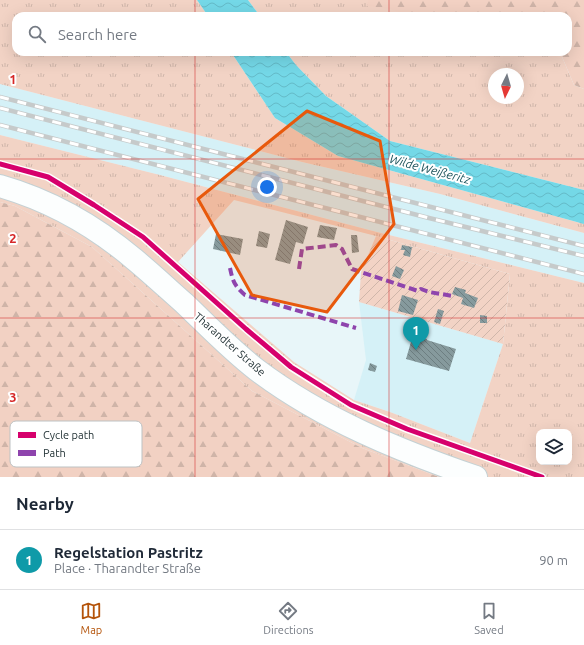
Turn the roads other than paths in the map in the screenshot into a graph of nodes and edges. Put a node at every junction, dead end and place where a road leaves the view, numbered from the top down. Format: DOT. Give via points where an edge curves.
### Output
graph roads {
  1 [pos="0,186"];
  2 [pos="476,477"];
  1 -- 2 [label="main road, Tharandter Straße" via="33,197 83,222 103,236 140,264 244,360 302,401 384,442"];
}
